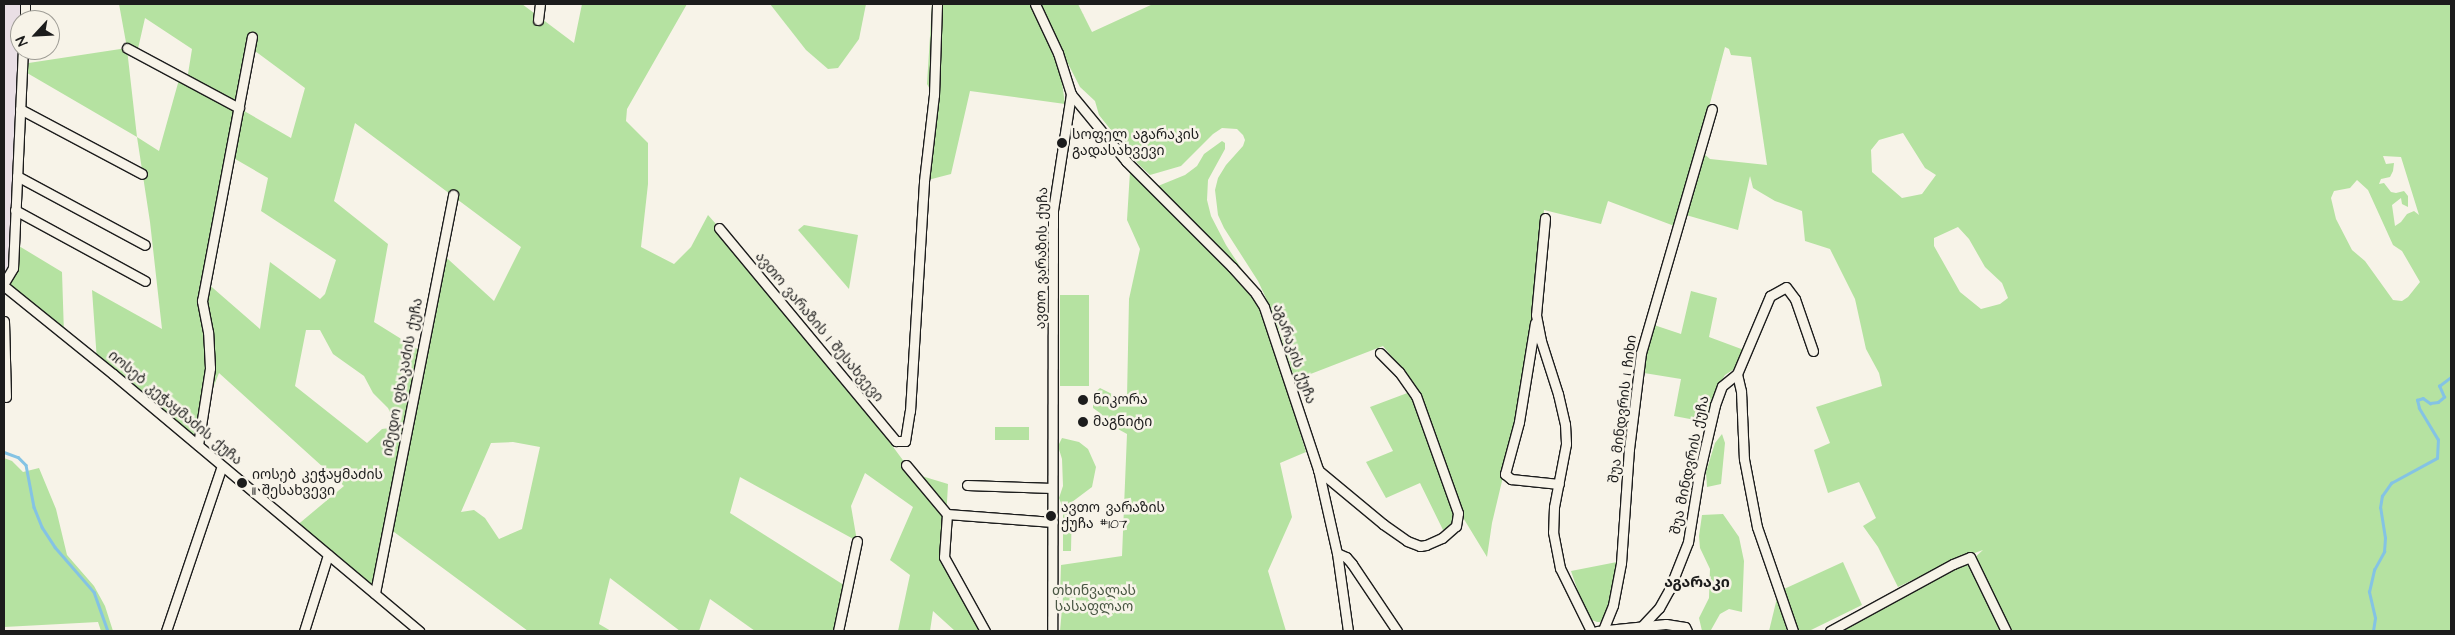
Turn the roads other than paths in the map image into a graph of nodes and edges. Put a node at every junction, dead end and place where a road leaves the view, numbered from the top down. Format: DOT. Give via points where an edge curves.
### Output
graph roads {
  1 [pos="540,4"];
  2 [pos="937,4"];
  3 [pos="1035,4"];
  4 [pos="538,20"];
  5 [pos="252,37"];
  6 [pos="127,48"];
  7 [pos="22,60"];
  8 [pos="1071,94"];
  9 [pos="239,108"];
  10 [pos="1712,109"];
  11 [pos="20,110"];
  12 [pos="142,174"];
  13 [pos="17,176"];
  14 [pos="453,195"];
  15 [pos="15,210"];
  16 [pos="1545,218"];
  17 [pos="719,228"];
  18 [pos="145,245"];
  19 [pos="146,280"];
  20 [pos="4,285"];
  21 [pos="1536,315"];
  22 [pos="4,321"];
  23 [pos="1813,351"];
  24 [pos="1380,353"];
  25 [pos="1737,374"];
  26 [pos="6,397"];
  27 [pos="198,445"];
  28 [pos="906,465"];
  29 [pos="222,466"];
  30 [pos="1318,469"];
  31 [pos="1559,484"];
  32 [pos="967,485"];
  33 [pos="1052,488"];
  34 [pos="947,514"];
  35 [pos="1053,522"];
  36 [pos="856,541"];
  37 [pos="1337,553"];
  38 [pos="328,554"];
  39 [pos="375,593"];
  40 [pos="1642,626"];
  41 [pos="166,631"];
  42 [pos="304,631"];
  43 [pos="419,631"];
  44 [pos="838,631"];
  45 [pos="985,631"];
  46 [pos="1052,631"];
  47 [pos="1348,631"];
  48 [pos="1397,631"];
  49 [pos="1591,631"];
  50 [pos="1600,631"];
  51 [pos="1687,631"];
  52 [pos="1793,631"];
  53 [pos="1830,631"];
  54 [pos="2006,631"];
  1 -- 4 [label="street"];
  2 -- 17 [label="street, ავთო ვარაზის I შესახვევი" via="934,95 924,181 910,411 905,441 896,441"];
  3 -- 8 [label="street, ავთო ვარაზის ქუჩა" via="1058,53"];
  5 -- 9 [label="street"];
  6 -- 9 [label="street"];
  7 -- 11 [label="street"];
  8 -- 30 [label="street, აგარაკის ქუჩა" via="1126,160 1256,294 1277,339"];
  8 -- 33 [label="street, ავთო ვარაზის ქუჩა" via="1053,210"];
  9 -- 27 [label="street" via="202,301 210,368"];
  10 -- 50 [label="street, შუა მინდვრის I ჩიხი" via="1641,353 1629,449 1621,563 1614,605"];
  11 -- 12 [label="street"];
  11 -- 13 [label="street"];
  13 -- 15 [label="street"];
  13 -- 18 [label="street"];
  14 -- 39 [label="street, იმედო ფხაკაძის ქუჩა"];
  15 -- 19 [label="street"];
  15 -- 20 [label="street" via="13,268"];
  16 -- 21 [label="street"];
  20 -- 27 [label="street, იოსებ კეჭაყმაძის ქუჩა"];
  21 -- 31 [label="street" via="1565,424 1566,444"];
  21 -- 31 [label="street" via="1519,422 1505,474 1511,479"];
  22 -- 26 [label="street"];
  23 -- 25 [label="street" via="1795,299 1786,287 1770,296"];
  24 -- 30 [label="street" via="1416,396 1458,513 1456,526 1442,538 1426,545 1407,541 1382,524"];
  25 -- 40 [label="street, შუა მინდვრის ქუჩა" via="1722,386 1715,405 1688,542 1669,590 1659,608"];
  25 -- 52 [label="street" via="1741,391 1744,459 1757,527"];
  27 -- 29 [label="street, იოსებ კეჭაყმაძის ქუჩა"];
  28 -- 34 [label="street"];
  29 -- 38 [label="street, იოსებ კეჭაყმაძის ქუჩა"];
  29 -- 41 [label="street"];
  30 -- 37 [label="street, აგარაკის ქუჩა"];
  31 -- 49 [label="street" via="1553,532 1560,568"];
  32 -- 33 [label="street"];
  33 -- 35 [label="street, ავთო ვარაზის ქუჩა"];
  34 -- 35 [label="street"];
  34 -- 45 [label="street" via="944,557"];
  35 -- 46 [label="street, ავთო ვარაზის ქუჩა"];
  36 -- 44 [label="street"];
  37 -- 47 [label="street, აგარაკის ქუჩა"];
  37 -- 48 [label="street" via="1346,557"];
  38 -- 39 [label="street, იოსებ კეჭაყმაძის ქუჩა"];
  38 -- 42 [label="street"];
  39 -- 43 [label="street, იოსებ კეჭაყმაძის ქუჩა"];
  40 -- 50 [label="street"];
  40 -- 51 [label="street" via="1666,624 1685,627"];
  53 -- 54 [label="street" via="1970,557"];
}
